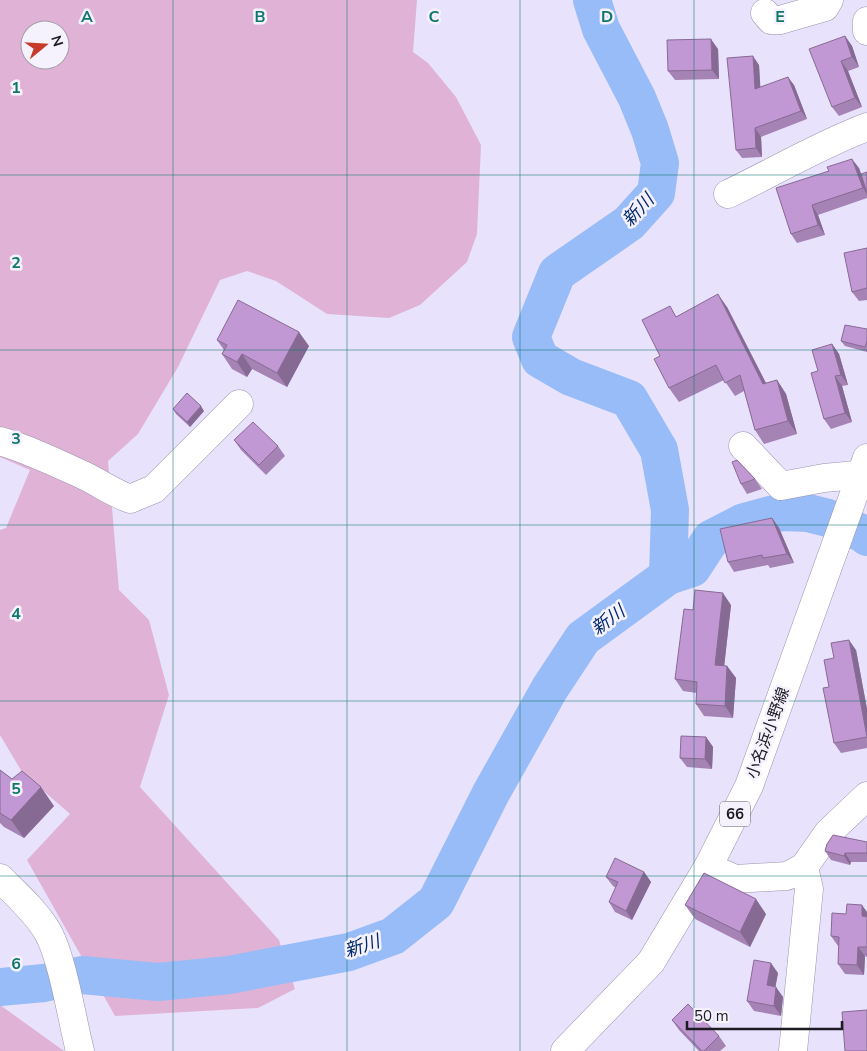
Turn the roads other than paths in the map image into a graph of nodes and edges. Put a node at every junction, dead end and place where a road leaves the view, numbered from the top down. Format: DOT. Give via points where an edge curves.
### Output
graph roads {
  1 [pos="829,0"];
  2 [pos="766,13"];
  3 [pos="867,21"];
  4 [pos="867,31"];
  5 [pos="867,127"];
  6 [pos="728,194"];
  7 [pos="240,404"];
  8 [pos="0,441"];
  9 [pos="744,446"];
  10 [pos="865,468"];
  11 [pos="867,796"];
  12 [pos="708,867"];
  13 [pos="804,867"];
  14 [pos="0,878"];
  15 [pos="80,1051"];
  16 [pos="565,1051"];
  17 [pos="793,1051"];
  1 -- 2 [label="street" via="825,7 780,20 771,20"];
  3 -- 4 [label="street"];
  5 -- 6 [label="street" via="828,142"];
  7 -- 8 [label="street" via="154,489 130,499 31,450"];
  9 -- 10 [label="street" via="782,486"];
  10 -- 12 [label="street, 小名浜小野線 / 66" via="749,786"];
  11 -- 13 [label="street" via="828,833"];
  12 -- 13 [label="street" via="735,879 787,876"];
  12 -- 16 [label="street, 小名浜小野線 / 66" via="651,962"];
  13 -- 17 [label="street" via="809,888"];
  14 -- 15 [label="street" via="47,930"];
}
